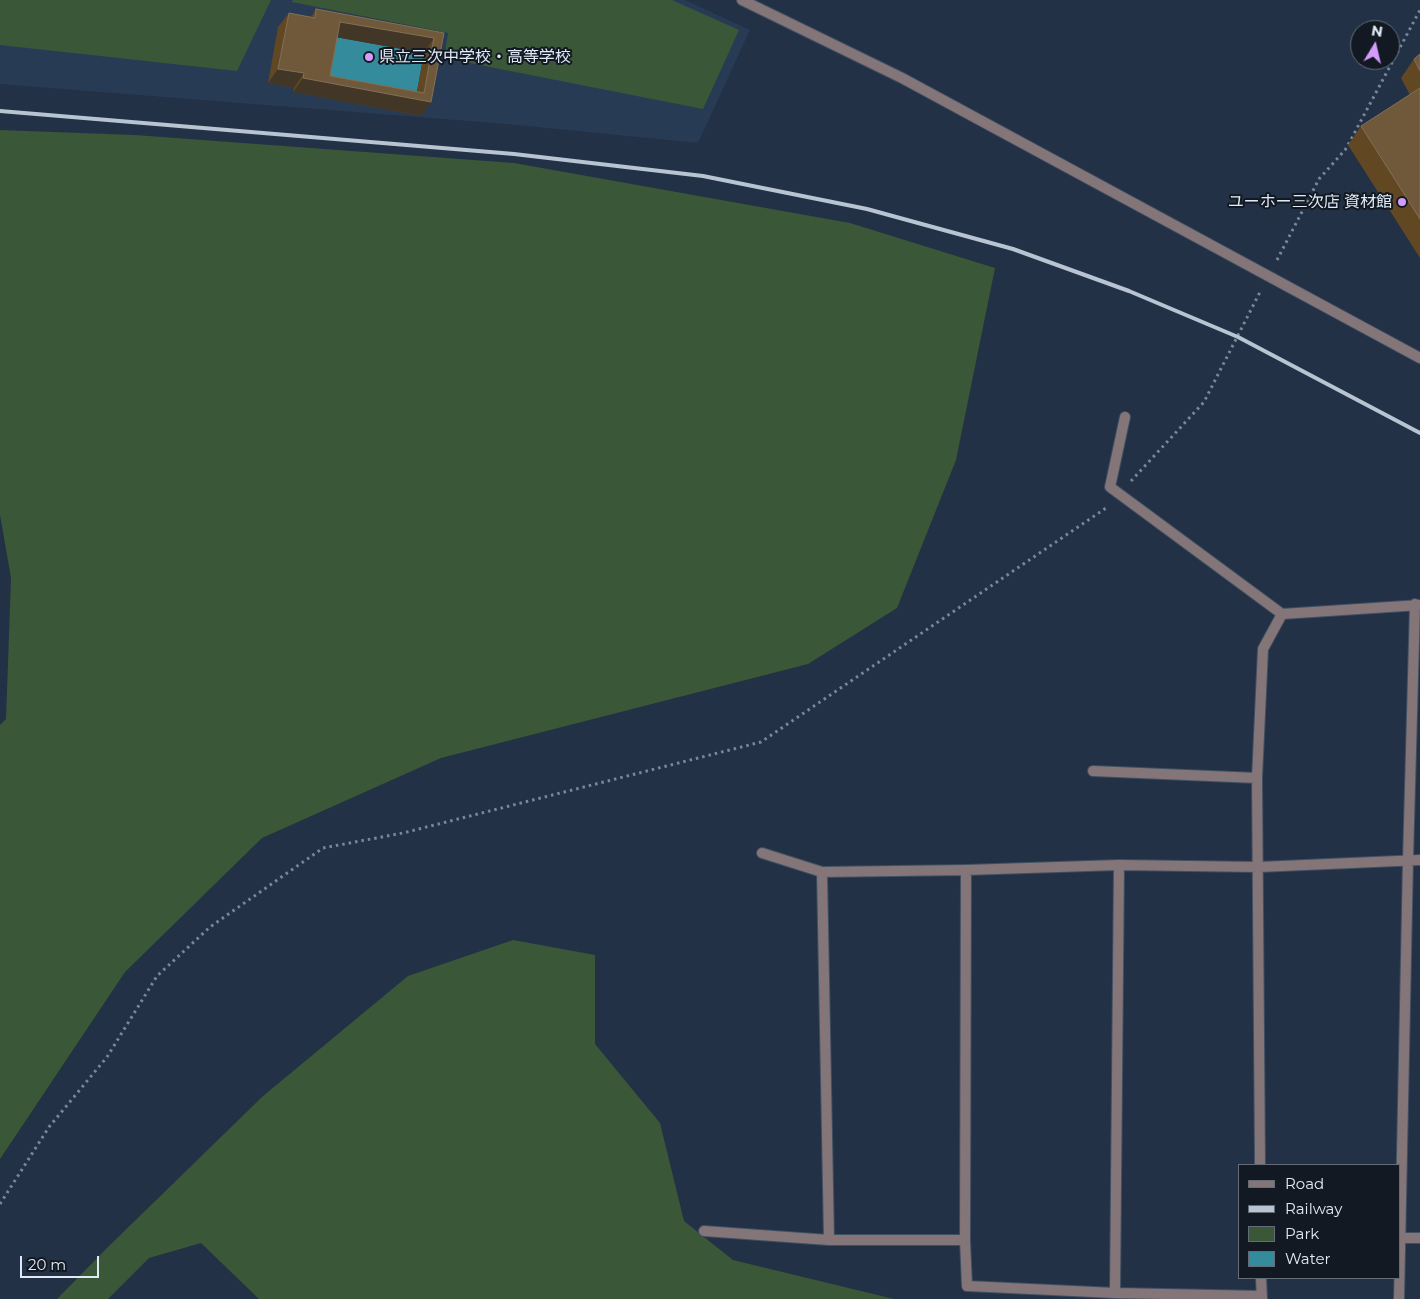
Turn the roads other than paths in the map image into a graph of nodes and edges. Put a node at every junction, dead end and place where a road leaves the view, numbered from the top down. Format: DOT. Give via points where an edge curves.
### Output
graph roads {
  1 [pos="742,0"];
  2 [pos="1420,358"];
  3 [pos="1125,417"];
  4 [pos="1418,605"];
  5 [pos="1282,614"];
  6 [pos="1093,771"];
  7 [pos="1257,778"];
  8 [pos="762,853"];
  9 [pos="1408,860"];
  10 [pos="1420,860"];
  11 [pos="1119,866"];
  12 [pos="1258,867"];
  13 [pos="966,870"];
  14 [pos="822,872"];
  15 [pos="1260,1164"];
  16 [pos="1400,1196"];
  17 [pos="704,1231"];
  18 [pos="1400,1238"];
  19 [pos="1420,1238"];
  20 [pos="829,1240"];
  21 [pos="966,1240"];
  22 [pos="1261,1279"];
  23 [pos="1399,1279"];
  24 [pos="1115,1293"];
  25 [pos="1262,1297"];
  26 [pos="1399,1299"];
  1 -- 2 [label="street" via="902,78"];
  3 -- 5 [label="street" via="1110,487"];
  4 -- 5 [label="street"];
  4 -- 9 [label="street"];
  5 -- 7 [label="street" via="1262,649"];
  6 -- 7 [label="street"];
  7 -- 12 [label="street"];
  8 -- 14 [label="street"];
  9 -- 10 [label="street"];
  9 -- 12 [label="street"];
  9 -- 16 [label="street"];
  11 -- 12 [label="street"];
  11 -- 13 [label="street"];
  11 -- 24 [label="street"];
  12 -- 15 [label="street"];
  13 -- 14 [label="street"];
  13 -- 21 [label="street"];
  14 -- 20 [label="street"];
  17 -- 20 [label="street"];
  18 -- 19 [label="street"];
  20 -- 21 [label="street"];
  21 -- 24 [label="street" via="967,1286"];
  22 -- 25 [label="street"];
  23 -- 26 [label="street"];
  24 -- 25 [label="street"];
}
